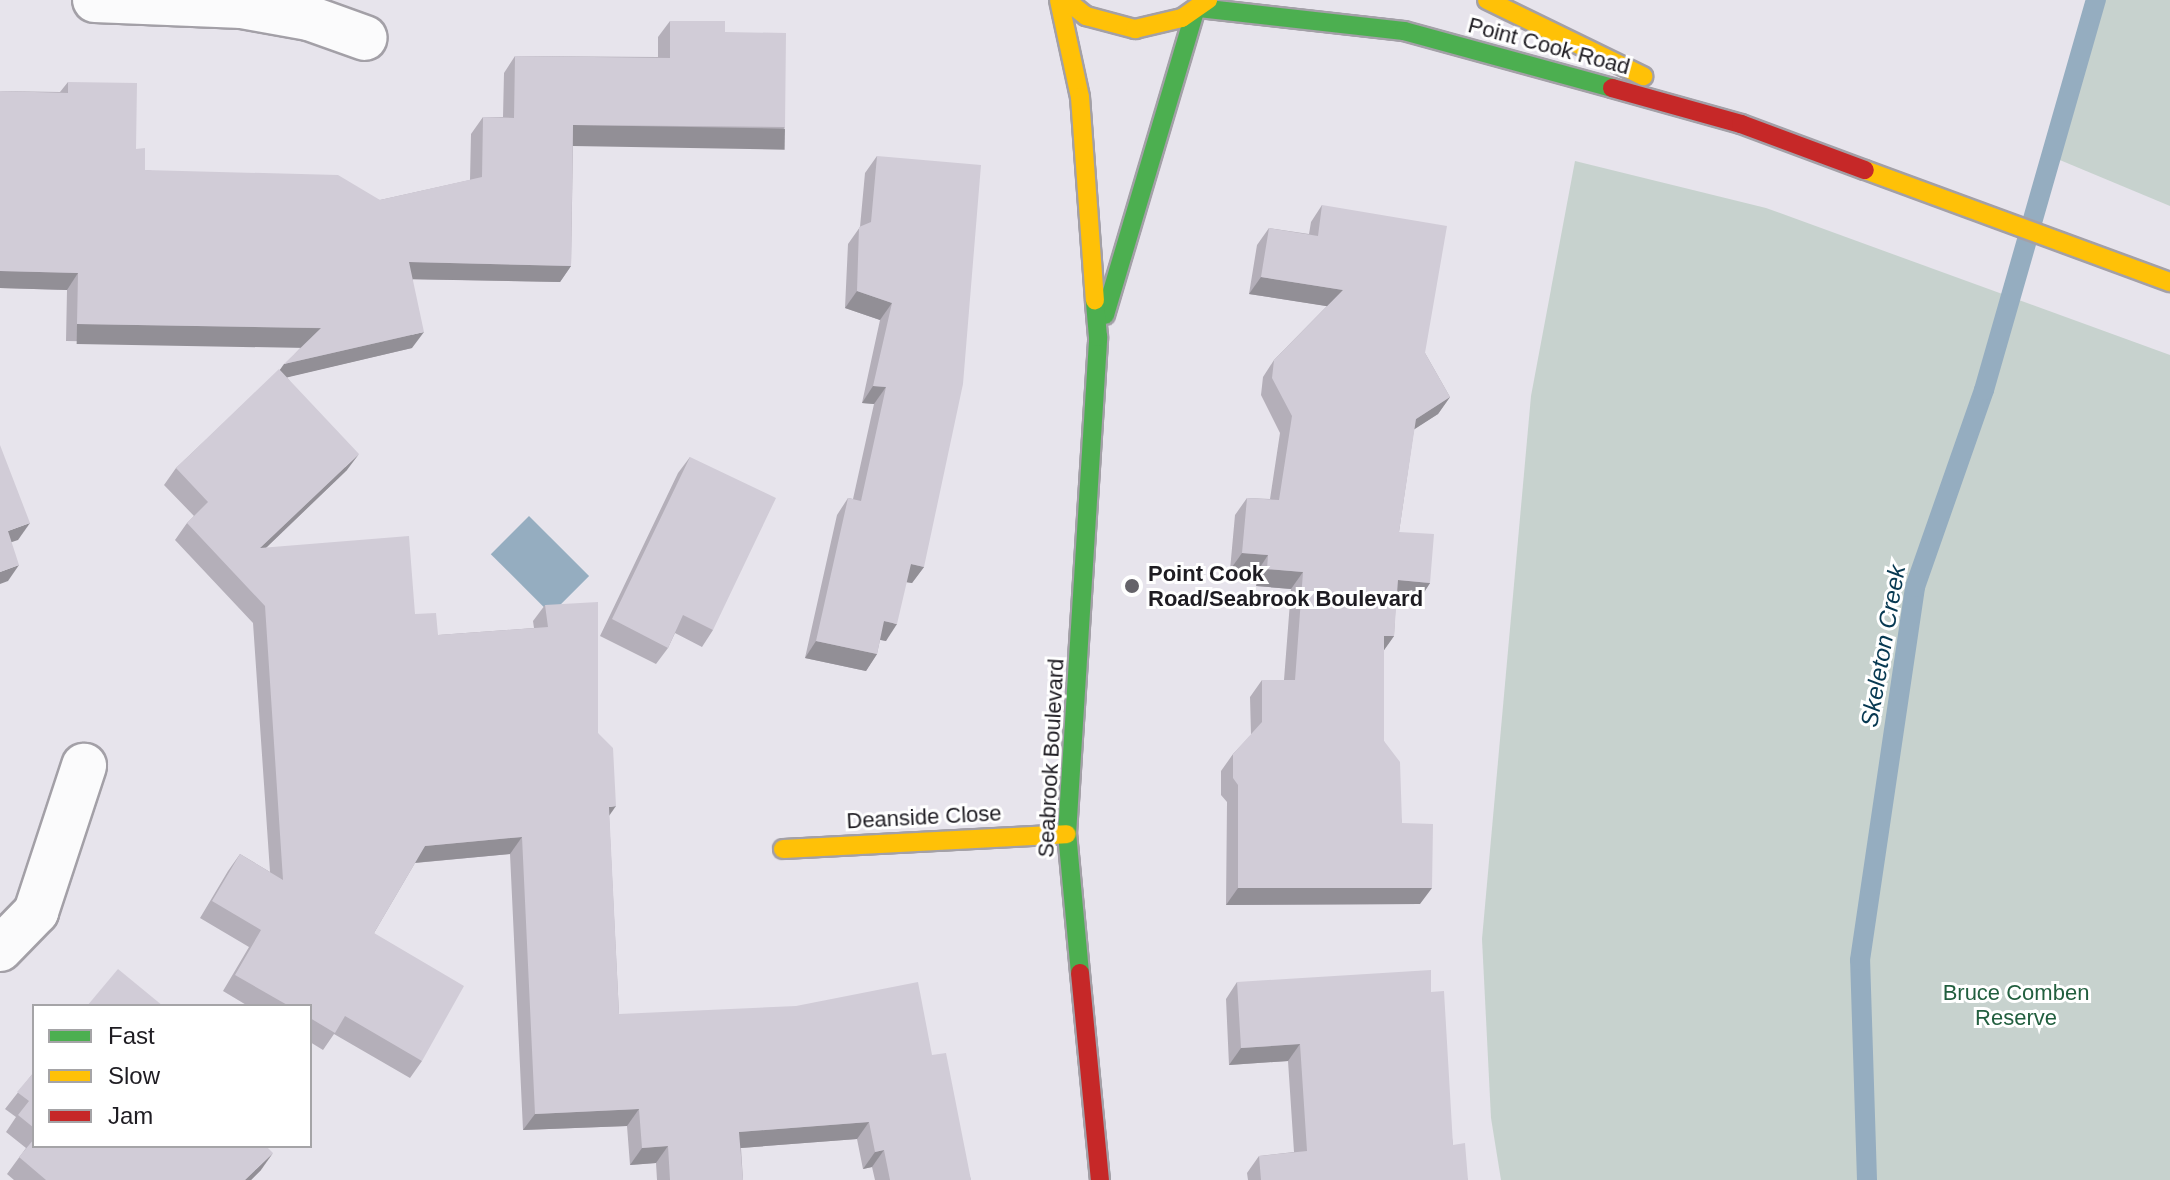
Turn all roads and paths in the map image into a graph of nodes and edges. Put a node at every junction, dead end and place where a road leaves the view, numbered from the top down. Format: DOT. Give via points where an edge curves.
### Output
graph roads {
  1 [pos="95,0"];
  2 [pos="1059,0"];
  3 [pos="1066,0"];
  4 [pos="1487,0"];
  5 [pos="1201,6"];
  6 [pos="365,38"];
  7 [pos="1741,124"];
  8 [pos="2170,282"];
  9 [pos="1098,337"];
  10 [pos="84,766"];
  11 [pos="1067,834"];
  12 [pos="783,849"];
  13 [pos="0,949"];
  14 [pos="1100,1180"];
  1 -- 6 [label="street" via="242,6 309,18"];
  2 -- 9 [label="street, Seabrook Boulevard" via="1080,97"];
  3 -- 5 [label="street" via="1086,16 1126,28 1153,27"];
  4 -- 7 [label="street, Point Cook Road"];
  5 -- 7 [label="street, Point Cook Road" via="1404,31"];
  5 -- 9 [label="street, Seabrook Boulevard"];
  7 -- 8 [label="street, Point Cook Road"];
  9 -- 11 [label="street, Seabrook Boulevard"];
  10 -- 13 [label="street" via="36,912"];
  11 -- 12 [label="street, Deanside Close"];
  11 -- 14 [label="street, Seabrook Boulevard"];
}
